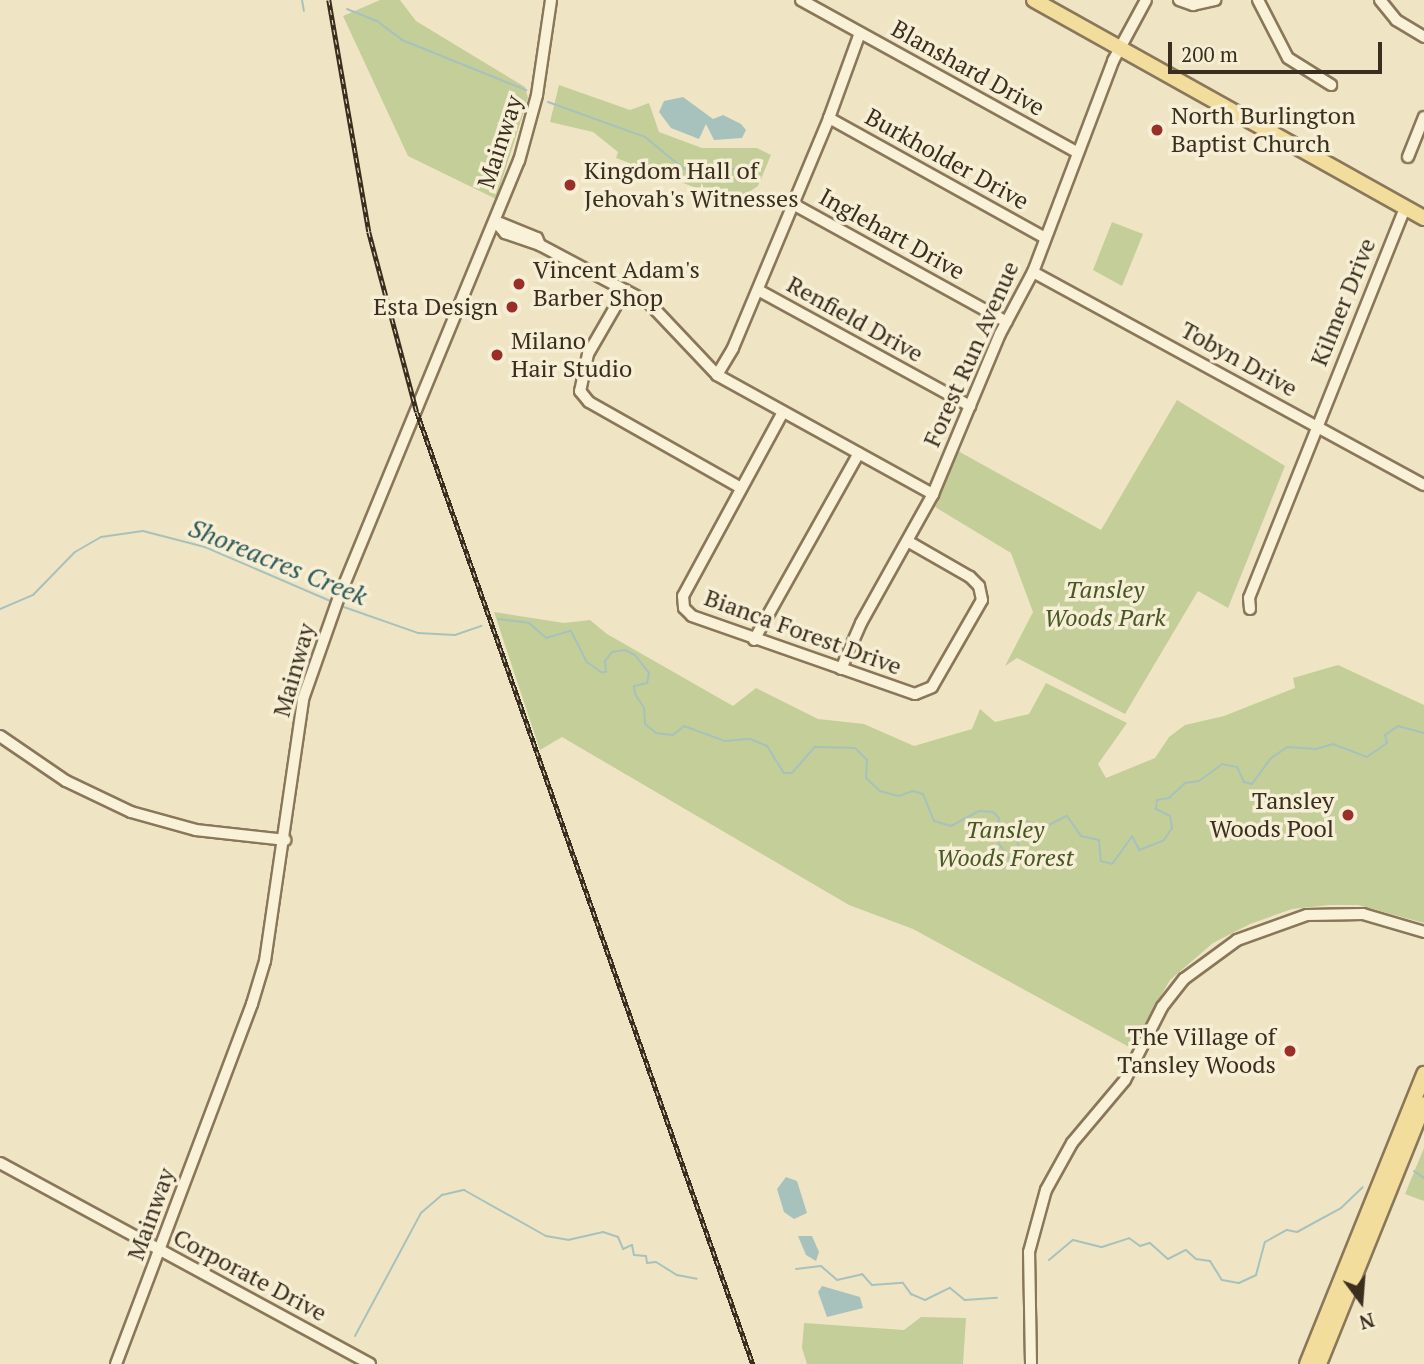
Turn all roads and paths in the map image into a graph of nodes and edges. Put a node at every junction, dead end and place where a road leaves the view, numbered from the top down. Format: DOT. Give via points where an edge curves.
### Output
graph roads {
  1 [pos="551,0"];
  2 [pos="801,0"];
  3 [pos="1034,0"];
  4 [pos="1146,0"];
  5 [pos="1179,0"];
  6 [pos="1214,0"];
  7 [pos="1258,0"];
  8 [pos="1380,0"];
  9 [pos="860,33"];
  10 [pos="1424,37"];
  11 [pos="1120,47"];
  12 [pos="1331,85"];
  13 [pos="1424,117"];
  14 [pos="829,118"];
  15 [pos="1078,153"];
  16 [pos="1408,157"];
  17 [pos="793,204"];
  18 [pos="1405,207"];
  19 [pos="1424,218"];
  20 [pos="495,221"];
  21 [pos="1044,237"];
  22 [pos="1032,272"];
  23 [pos="625,290"];
  24 [pos="758,290"];
  25 [pos="1007,322"];
  26 [pos="717,375"];
  27 [pos="970,406"];
  28 [pos="783,412"];
  29 [pos="1317,426"];
  30 [pos="859,453"];
  31 [pos="1424,485"];
  32 [pos="738,487"];
  33 [pos="933,494"];
  34 [pos="909,542"];
  35 [pos="1250,610"];
  36 [pos="754,640"];
  37 [pos="841,669"];
  38 [pos="0,736"];
  39 [pos="285,840"];
  40 [pos="1424,932"];
  41 [pos="1424,1074"];
  42 [pos="1424,1104"];
  43 [pos="0,1163"];
  44 [pos="160,1250"];
  45 [pos="116,1364"];
  46 [pos="370,1364"];
  47 [pos="1031,1364"];
  48 [pos="1307,1364"];
  49 [pos="1319,1364"];
  1 -- 20 [label="street, Mainway" via="528,135"];
  2 -- 9 [label="street, Blanshard Drive"];
  3 -- 11 [label="main road"];
  4 -- 11 [label="street, Forest Run Avenue"];
  5 -- 6 [label="street" via="1193,5"];
  7 -- 12 [label="street" via="1288,58"];
  8 -- 10 [label="street" via="1396,20"];
  9 -- 14 [label="street"];
  9 -- 15 [label="street, Blanshard Drive"];
  11 -- 15 [label="street, Forest Run Avenue"];
  11 -- 18 [label="main road"];
  13 -- 16 [label="street"];
  14 -- 17 [label="street"];
  14 -- 21 [label="street, Burkholder Drive"];
  15 -- 21 [label="street, Forest Run Avenue"];
  17 -- 24 [label="street"];
  17 -- 25 [label="street, Inglehart Drive"];
  18 -- 19 [label="main road"];
  18 -- 29 [label="street, Kilmer Drive"];
  20 -- 23 [label="street" via="505,233 540,245"];
  20 -- 39 [label="street, Mainway" via="339,597 303,699"];
  21 -- 22 [label="street, Forest Run Avenue"];
  22 -- 25 [label="street, Forest Run Avenue"];
  22 -- 29 [label="street, Tobyn Drive"];
  23 -- 26 [label="street" via="667,319"];
  23 -- 32 [label="street" via="588,354 580,391 589,402"];
  24 -- 26 [label="street"];
  24 -- 27 [label="street, Renfield Drive"];
  25 -- 27 [label="street, Forest Run Avenue"];
  26 -- 28 [label="street"];
  27 -- 33 [label="street, Forest Run Avenue"];
  28 -- 30 [label="street"];
  28 -- 32 [label="street, Bianca Forest Drive"];
  29 -- 31 [label="street, Tobyn Drive"];
  29 -- 35 [label="street, Kilmer Drive" via="1249,598"];
  30 -- 33 [label="street"];
  30 -- 36 [label="street"];
  32 -- 36 [label="street, Bianca Forest Drive" via="683,596 684,608 692,616"];
  33 -- 34 [label="street, Forest Run Avenue"];
  34 -- 37 [label="street, Forest Run Avenue" via="861,623"];
  34 -- 37 [label="street, Bianca Forest Drive" via="971,577 982,600 932,687 915,694 903,692"];
  36 -- 37 [label="street, Bianca Forest Drive"];
  38 -- 39 [label="street" via="66,781 131,812 196,830"];
  39 -- 44 [label="street, Mainway" via="253,1004"];
  40 -- 47 [label="street" via="1366,915 1307,915 1237,940 1184,979 1162,1007 1125,1080 1066,1152 1042,1199 1027,1274"];
  41 -- 48 [label="main road"];
  42 -- 49 [label="main road"];
  43 -- 44 [label="street, Corporate Drive"];
  44 -- 45 [label="street, Mainway"];
  44 -- 46 [label="street, Corporate Drive"];
}
